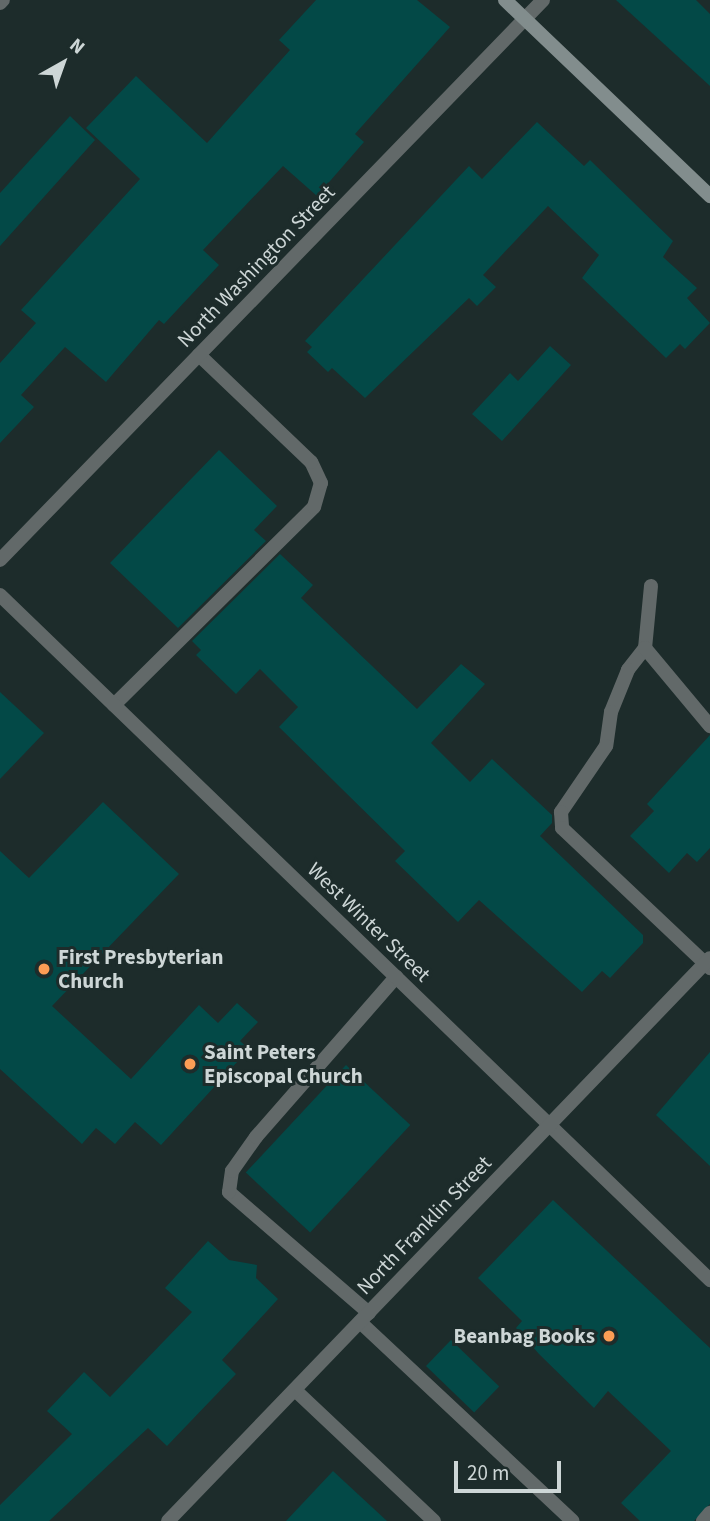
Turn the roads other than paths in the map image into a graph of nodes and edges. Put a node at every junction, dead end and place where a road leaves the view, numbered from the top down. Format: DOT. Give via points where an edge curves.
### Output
graph roads {
  1 [pos="505,0"];
  2 [pos="543,0"];
  3 [pos="525,19"];
  4 [pos="710,197"];
  5 [pos="199,355"];
  6 [pos="0,560"];
  7 [pos="651,586"];
  8 [pos="0,595"];
  9 [pos="645,648"];
  10 [pos="114,705"];
  11 [pos="710,726"];
  12 [pos="708,963"];
  13 [pos="396,977"];
  14 [pos="550,1126"];
  15 [pos="710,1280"];
  16 [pos="364,1317"];
  17 [pos="295,1390"];
  18 [pos="710,1513"];
  19 [pos="168,1521"];
  20 [pos="434,1521"];
  21 [pos="573,1521"];
  22 [pos="703,1521"];
  1 -- 3 [label="main road"];
  2 -- 3 [label="street, North Washington Street"];
  3 -- 4 [label="main road"];
  3 -- 5 [label="street, North Washington Street"];
  5 -- 6 [label="street, North Washington Street"];
  5 -- 10 [label="street" via="311,461 321,483 314,507"];
  7 -- 9 [label="street"];
  8 -- 10 [label="street, West Winter Street"];
  9 -- 11 [label="street"];
  9 -- 12 [label="street" via="628,670 611,712 606,746 561,813 562,828"];
  10 -- 13 [label="street, West Winter Street"];
  12 -- 14 [label="street, North Franklin Street"];
  13 -- 14 [label="street, West Winter Street"];
  13 -- 16 [label="street" via="256,1137 232,1171 229,1192"];
  14 -- 15 [label="street, West Winter Street"];
  14 -- 16 [label="street, North Franklin Street"];
  16 -- 17 [label="street, North Franklin Street"];
  16 -- 21 [label="street"];
  17 -- 19 [label="street, North Franklin Street"];
  17 -- 20 [label="street"];
  18 -- 22 [label="street"];
}
